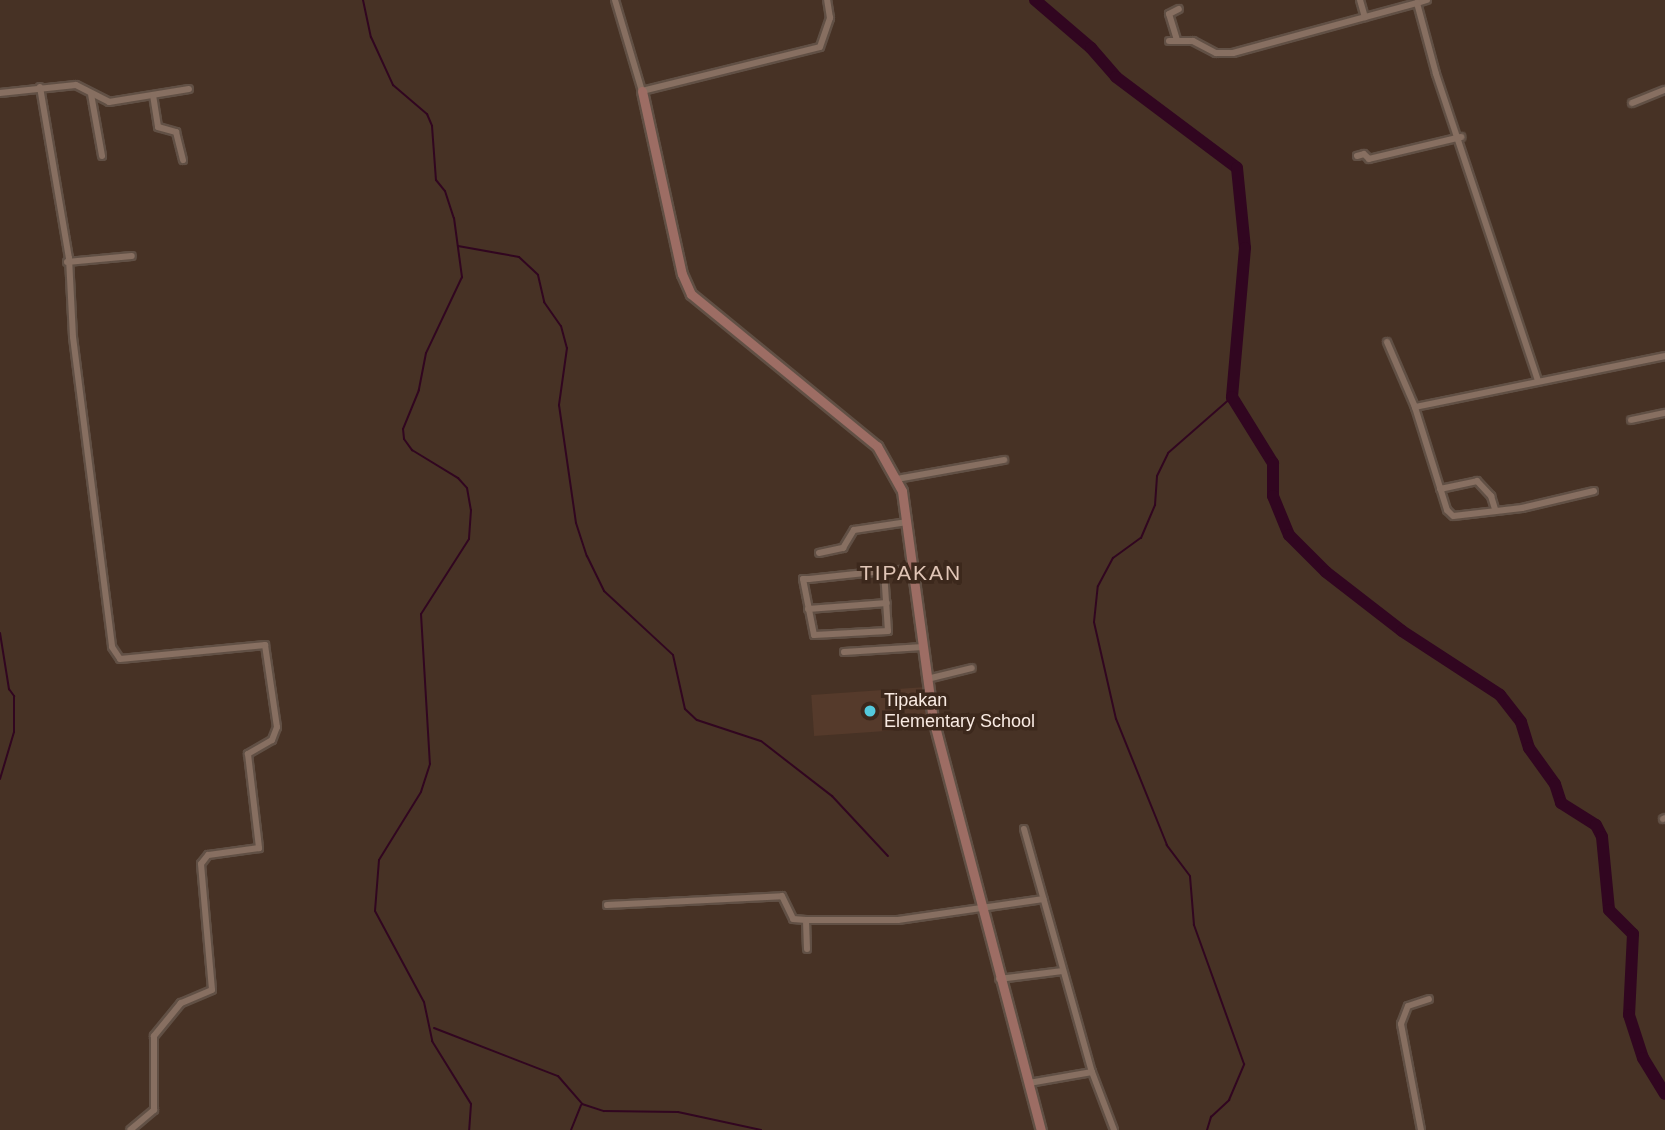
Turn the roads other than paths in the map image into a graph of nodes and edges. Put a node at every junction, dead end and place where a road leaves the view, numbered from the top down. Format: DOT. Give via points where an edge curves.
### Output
graph roads {
  1 [pos="615,0"];
  2 [pos="827,0"];
  3 [pos="1360,0"];
  4 [pos="1427,0"];
  5 [pos="1417,3"];
  6 [pos="1179,9"];
  7 [pos="1365,16"];
  8 [pos="1177,40"];
  9 [pos="1169,41"];
  10 [pos="40,87"];
  11 [pos="189,89"];
  12 [pos="1665,90"];
  13 [pos="642,91"];
  14 [pos="0,93"];
  15 [pos="91,94"];
  16 [pos="153,95"];
  17 [pos="1632,103"];
  18 [pos="1461,137"];
  19 [pos="102,156"];
  20 [pos="1357,156"];
  21 [pos="183,160"];
  22 [pos="132,256"];
  23 [pos="67,262"];
  24 [pos="1387,342"];
  25 [pos="1665,356"];
  26 [pos="1538,380"];
  27 [pos="1415,408"];
  28 [pos="1665,412"];
  29 [pos="1631,420"];
  30 [pos="1004,460"];
  31 [pos="897,480"];
  32 [pos="1440,489"];
  33 [pos="1594,491"];
  34 [pos="1495,509"];
  35 [pos="907,522"];
  36 [pos="820,553"];
  37 [pos="912,569"];
  38 [pos="884,571"];
  39 [pos="887,603"];
  40 [pos="808,609"];
  41 [pos="923,647"];
  42 [pos="844,652"];
  43 [pos="972,668"];
  44 [pos="927,680"];
  45 [pos="1024,829"];
  46 [pos="1043,899"];
  47 [pos="607,905"];
  48 [pos="979,906"];
  49 [pos="806,920"];
  50 [pos="807,949"];
  51 [pos="1063,971"];
  52 [pos="999,979"];
  53 [pos="1429,999"];
  54 [pos="1092,1072"];
  55 [pos="1029,1083"];
  56 [pos="130,1130"];
  57 [pos="1041,1130"];
  58 [pos="1114,1130"];
  59 [pos="1421,1130"];
  1 -- 13 [label="street"];
  2 -- 13 [label="street" via="830,18 820,47"];
  3 -- 7 [label="street"];
  4 -- 5 [label="street"];
  5 -- 7 [label="street"];
  5 -- 18 [label="street" via="1436,74"];
  6 -- 8 [label="street" via="1169,14"];
  7 -- 8 [label="street" via="1233,53"];
  8 -- 9 [label="street"];
  10 -- 14 [label="street"];
  10 -- 15 [label="street" via="76,85"];
  10 -- 23 [label="street"];
  11 -- 16 [label="street"];
  12 -- 17 [label="street"];
  13 -- 31 [label="street" via="682,274 691,294 877,446"];
  15 -- 16 [label="street" via="109,102"];
  15 -- 19 [label="street"];
  16 -- 21 [label="street" via="158,127 176,132"];
  18 -- 20 [label="street" via="1369,159 1364,154"];
  18 -- 26 [label="street"];
  22 -- 23 [label="street"];
  23 -- 56 [label="street" via="115,654 120,659 161,657 265,645 277,727 272,740 248,754 259,848 208,855 201,864 212,989 181,1003 154,1036 154,1110"];
  24 -- 27 [label="street"];
  25 -- 26 [label="street"];
  26 -- 27 [label="street"];
  27 -- 32 [label="street"];
  28 -- 29 [label="street"];
  30 -- 31 [label="street"];
  31 -- 35 [label="street"];
  32 -- 34 [label="street" via="1477,481 1491,496"];
  32 -- 34 [label="street" via="1453,516"];
  33 -- 34 [label="street"];
  35 -- 36 [label="street" via="854,530 843,548"];
  35 -- 37 [label="street"];
  37 -- 38 [label="street"];
  37 -- 41 [label="street"];
  38 -- 39 [label="street"];
  38 -- 40 [label="street" via="803,579"];
  39 -- 40 [label="street"];
  39 -- 40 [label="street" via="885,633 819,637 811,632"];
  41 -- 42 [label="street"];
  41 -- 44 [label="street"];
  43 -- 44 [label="street"];
  44 -- 48 [label="street"];
  45 -- 46 [label="street"];
  46 -- 48 [label="street"];
  46 -- 51 [label="street"];
  47 -- 49 [label="street" via="782,896 793,919"];
  48 -- 49 [label="street" via="898,920"];
  48 -- 52 [label="street"];
  49 -- 50 [label="street"];
  51 -- 52 [label="street"];
  51 -- 54 [label="street"];
  52 -- 55 [label="street"];
  53 -- 59 [label="street" via="1408,1006 1401,1024"];
  54 -- 55 [label="street"];
  54 -- 58 [label="street"];
  55 -- 57 [label="street"];
}
